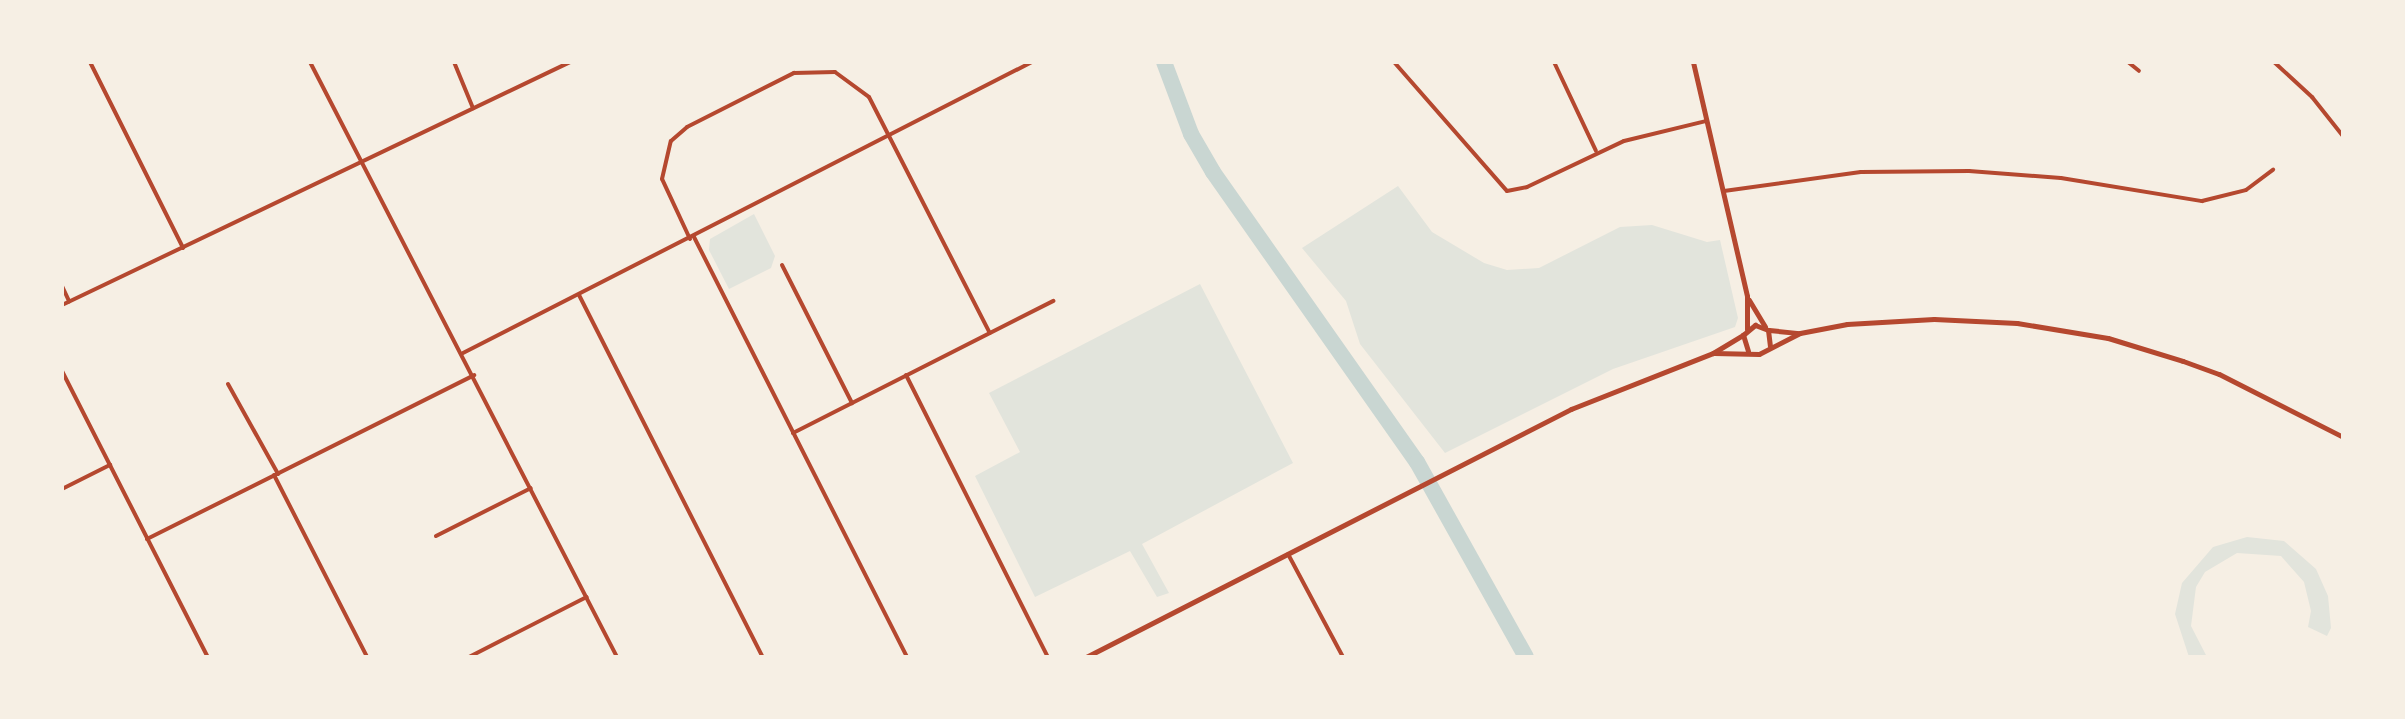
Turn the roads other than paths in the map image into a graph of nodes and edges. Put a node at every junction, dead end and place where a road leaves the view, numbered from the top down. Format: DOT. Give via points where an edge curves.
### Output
graph roads {
  1 [pos="90,62"];
  2 [pos="310,62"];
  3 [pos="454,62"];
  4 [pos="570,62"];
  5 [pos="1032,62"];
  6 [pos="1394,62"];
  7 [pos="1554,62"];
  8 [pos="1693,62"];
  9 [pos="2128,62"];
  10 [pos="2274,62"];
  11 [pos="2139,71"];
  12 [pos="473,108"];
  13 [pos="1706,121"];
  14 [pos="2343,136"];
  15 [pos="890,137"];
  16 [pos="1596,151"];
  17 [pos="364,161"];
  18 [pos="2273,170"];
  19 [pos="1724,191"];
  20 [pos="692,238"];
  21 [pos="183,248"];
  22 [pos="782,265"];
  23 [pos="62,286"];
  24 [pos="579,295"];
  25 [pos="1747,296"];
  26 [pos="69,301"];
  27 [pos="1053,301"];
  28 [pos="62,305"];
  29 [pos="1766,328"];
  30 [pos="1745,332"];
  31 [pos="990,333"];
  32 [pos="1800,333"];
  33 [pos="1770,346"];
  34 [pos="1749,352"];
  35 [pos="463,353"];
  36 [pos="1713,353"];
  37 [pos="62,371"];
  38 [pos="474,375"];
  39 [pos="906,375"];
  40 [pos="228,384"];
  41 [pos="852,403"];
  42 [pos="793,433"];
  43 [pos="2343,437"];
  44 [pos="110,465"];
  45 [pos="276,475"];
  46 [pos="531,488"];
  47 [pos="62,489"];
  48 [pos="436,536"];
  49 [pos="147,539"];
  50 [pos="1288,554"];
  51 [pos="587,597"];
  52 [pos="208,657"];
  53 [pos="367,657"];
  54 [pos="469,657"];
  55 [pos="617,657"];
  56 [pos="763,657"];
  57 [pos="907,657"];
  58 [pos="1048,657"];
  59 [pos="1086,657"];
  60 [pos="1343,657"];
  1 -- 21 [label="street"];
  2 -- 17 [label="street"];
  3 -- 12 [label="street"];
  4 -- 12 [label="street"];
  5 -- 15 [label="street"];
  6 -- 16 [label="street" via="1507,191 1527,187"];
  7 -- 16 [label="street"];
  8 -- 13 [label="main road"];
  9 -- 11 [label="street"];
  10 -- 14 [label="street"];
  12 -- 17 [label="street"];
  13 -- 16 [label="street"];
  13 -- 19 [label="main road"];
  15 -- 20 [label="street"];
  15 -- 20 [label="street" via="864,90 844,75 819,69 787,76 694,123 671,141 662,163 664,186"];
  15 -- 31 [label="street"];
  17 -- 21 [label="street"];
  17 -- 35 [label="street"];
  18 -- 19 [label="street" via="2246,190 2202,201 2061,178 1969,171 1861,172"];
  19 -- 25 [label="main road"];
  20 -- 24 [label="street"];
  20 -- 42 [label="street"];
  21 -- 26 [label="street"];
  22 -- 41 [label="street"];
  23 -- 26 [label="street"];
  24 -- 35 [label="street"];
  24 -- 56 [label="street"];
  25 -- 29 [label="main road"];
  25 -- 30 [label="main road"];
  26 -- 28 [label="street"];
  27 -- 31 [label="street"];
  29 -- 30 [label="main road"];
  29 -- 32 [label="main road"];
  29 -- 33 [label="main road"];
  30 -- 34 [label="main road"];
  30 -- 36 [label="main road"];
  31 -- 39 [label="street"];
  32 -- 33 [label="main road"];
  32 -- 43 [label="main road" via="1934,319 2017,323 2108,338 2219,374"];
  33 -- 34 [label="main road" via="1763,353"];
  34 -- 36 [label="main road"];
  35 -- 38 [label="street"];
  36 -- 50 [label="main road" via="1571,409"];
  37 -- 44 [label="street"];
  38 -- 45 [label="street"];
  38 -- 46 [label="street"];
  39 -- 41 [label="street"];
  39 -- 58 [label="street"];
  40 -- 45 [label="street"];
  41 -- 42 [label="street"];
  42 -- 57 [label="street"];
  44 -- 47 [label="street"];
  44 -- 49 [label="street"];
  45 -- 49 [label="street"];
  45 -- 53 [label="street"];
  46 -- 48 [label="street"];
  46 -- 51 [label="street"];
  49 -- 52 [label="street"];
  50 -- 59 [label="main road"];
  50 -- 60 [label="street"];
  51 -- 54 [label="street"];
  51 -- 55 [label="street"];
}
